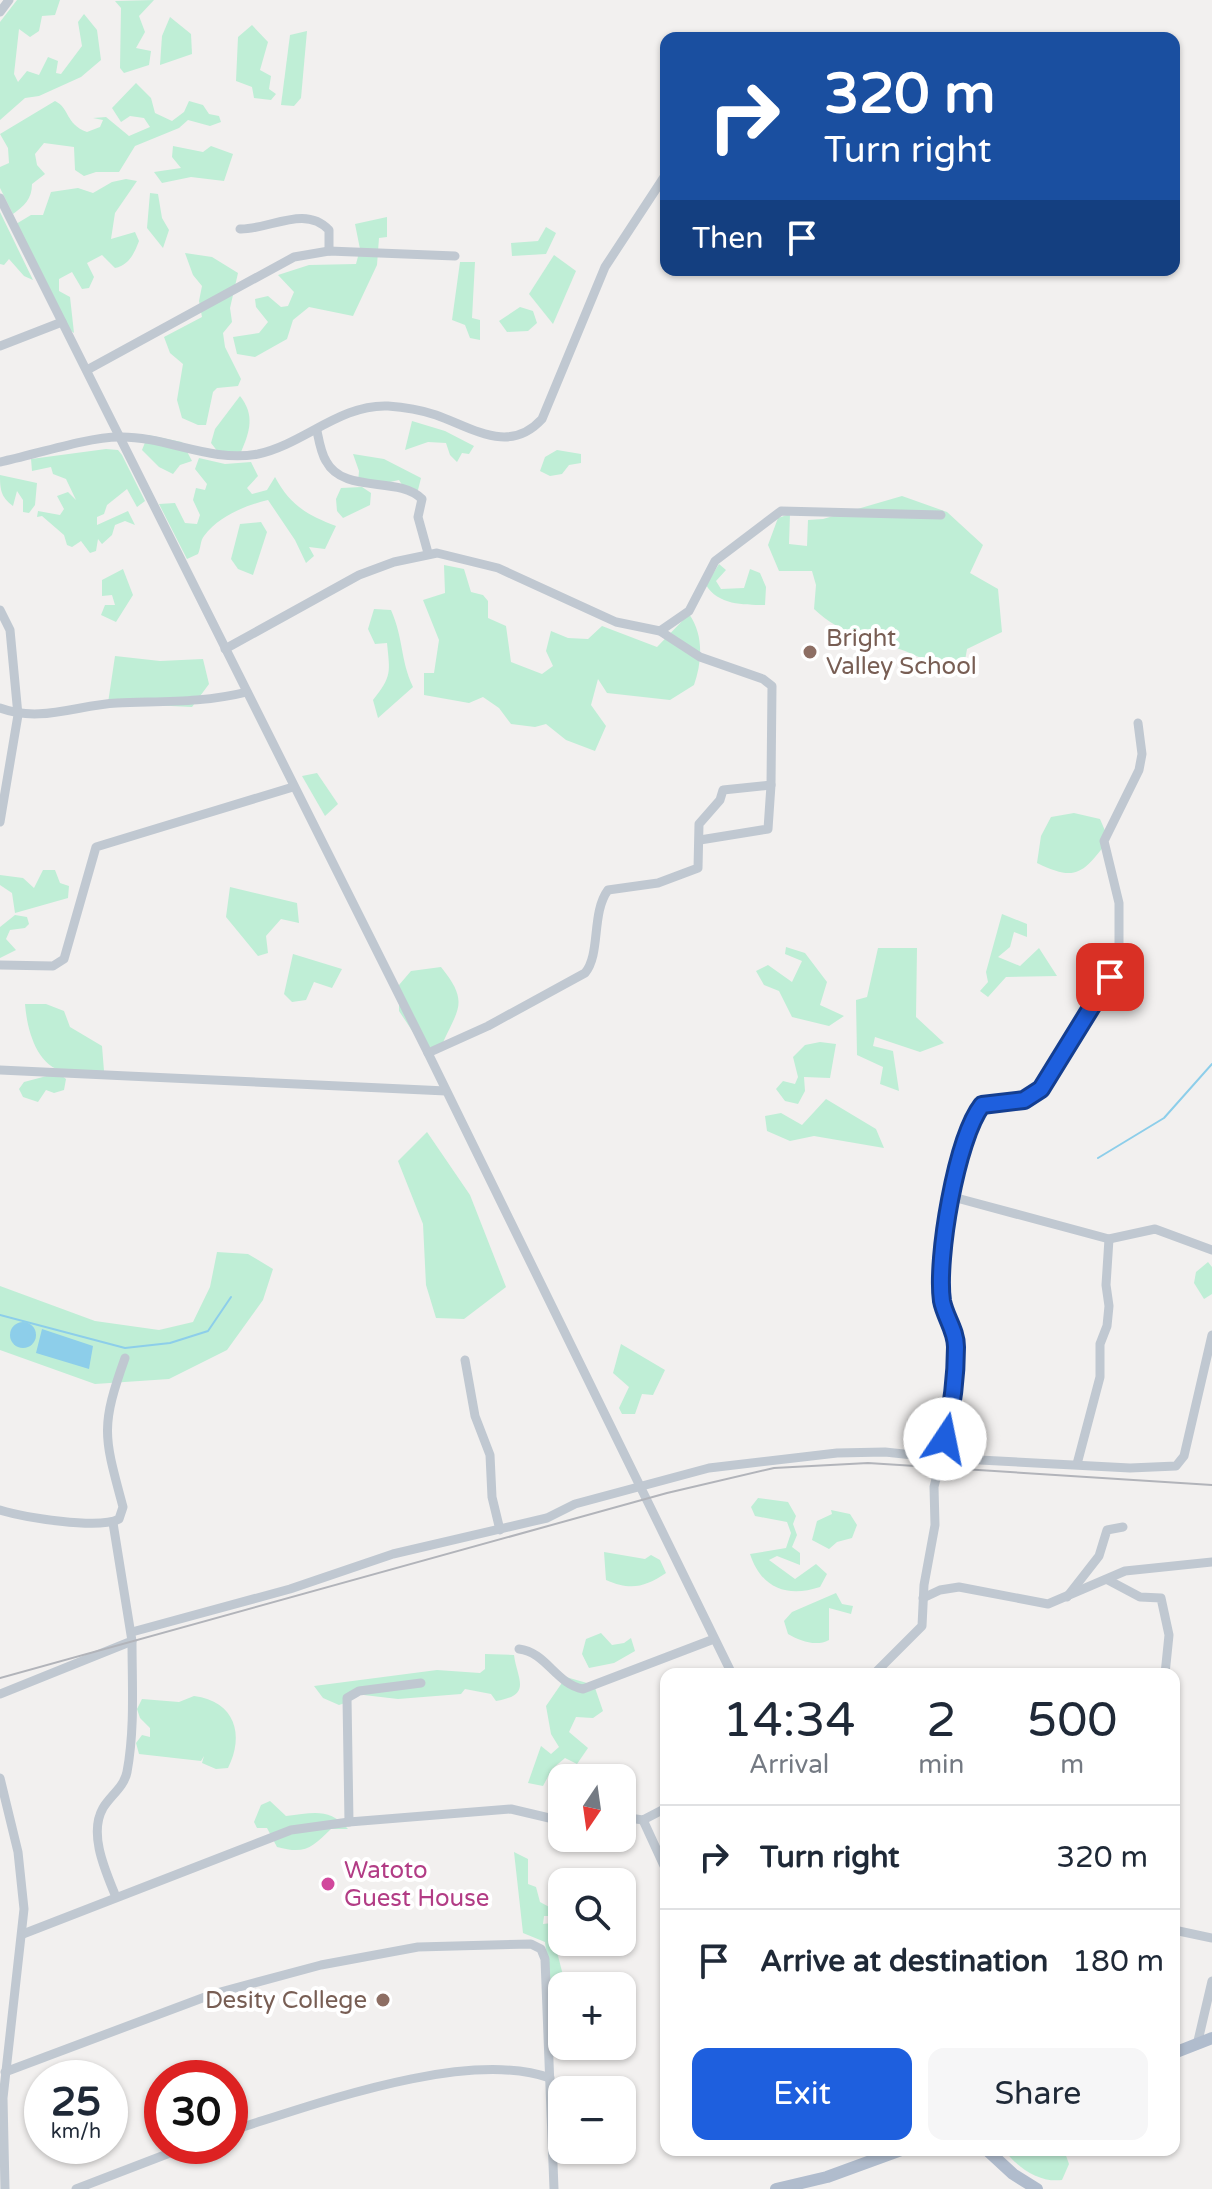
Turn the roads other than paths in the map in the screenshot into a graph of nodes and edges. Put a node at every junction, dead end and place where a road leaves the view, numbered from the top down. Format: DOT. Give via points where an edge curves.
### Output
graph roads {
  1 [pos="9,0"];
  2 [pos="0,12"];
  3 [pos="660,183"];
  4 [pos="0,198"];
  5 [pos="240,229"];
  6 [pos="329,251"];
  7 [pos="455,256"];
  8 [pos="62,322"];
  9 [pos="0,346"];
  10 [pos="87,370"];
  11 [pos="317,431"];
  12 [pos="120,437"];
  13 [pos="0,462"];
  14 [pos="941,515"];
  15 [pos="428,553"];
  16 [pos="0,610"];
  17 [pos="660,631"];
  18 [pos="225,649"];
  19 [pos="247,692"];
  20 [pos="0,708"];
  21 [pos="18,715"];
  22 [pos="1138,723"];
  23 [pos="771,785"];
  24 [pos="293,787"];
  25 [pos="0,822"];
  26 [pos="700,840"];
  27 [pos="0,965"];
  28 [pos="428,1053"];
  29 [pos="0,1070"];
  30 [pos="446,1091"];
  31 [pos="953,1197"];
  32 [pos="1109,1239"];
  33 [pos="1212,1250"];
  34 [pos="1212,1335"];
  35 [pos="125,1358"];
  36 [pos="465,1360"];
  37 [pos="941,1458"];
  38 [pos="1077,1464"];
  39 [pos="641,1486"];
  40 [pos="0,1510"];
  41 [pos="113,1523"];
  42 [pos="1123,1527"];
  43 [pos="500,1530"];
  44 [pos="1212,1562"];
  45 [pos="1108,1580"];
  46 [pos="923,1598"];
  47 [pos="1067,1598"];
  48 [pos="132,1637"];
  49 [pos="714,1639"];
  50 [pos="519,1649"];
  51 [pos="729,1668"];
  52 [pos="880,1668"];
  53 [pos="1166,1668"];
  54 [pos="421,1683"];
  55 [pos="0,1694"];
  56 [pos="0,1778"];
  57 [pos="660,1811"];
  58 [pos="548,1818"];
  59 [pos="636,1819"];
  60 [pos="643,1820"];
  61 [pos="349,1822"];
  62 [pos="660,1857"];
  63 [pos="116,1897"];
  64 [pos="1180,1931"];
  65 [pos="23,1934"];
  66 [pos="1212,1938"];
  67 [pos="1212,1981"];
  68 [pos="548,2019"];
  69 [pos="1212,2038"];
  70 [pos="1197,2045"];
  71 [pos="1180,2051"];
  72 [pos="548,2060"];
  73 [pos="528,2070"];
  74 [pos="5,2072"];
  75 [pos="548,2077"];
  76 [pos="248,2126"];
  77 [pos="885,2156"];
  78 [pos="994,2156"];
  79 [pos="144,2163"];
  80 [pos="553,2164"];
  81 [pos="5,2189"];
  82 [pos="76,2189"];
  83 [pos="554,2189"];
  84 [pos="776,2189"];
  85 [pos="1037,2189"];
  1 -- 2 [label="street"];
  3 -- 11 [label="street" via="605,267 542,419 531,431 490,438 437,415 388,406 349,413"];
  4 -- 8 [label="street"];
  5 -- 6 [label="street" via="295,218 314,220 329,230"];
  6 -- 7 [label="street"];
  6 -- 10 [label="street" via="294,257"];
  8 -- 9 [label="street"];
  8 -- 10 [label="street"];
  10 -- 12 [label="street"];
  11 -- 12 [label="street" via="274,449 237,456"];
  11 -- 15 [label="street" via="325,460 339,474 410,490 422,499 418,517"];
  12 -- 13 [label="street"];
  12 -- 18 [label="street"];
  14 -- 17 [label="street" via="781,511 715,561 689,611"];
  15 -- 17 [label="street" via="483,562 616,622"];
  15 -- 18 [label="street" via="359,575"];
  16 -- 21 [label="street" via="10,630"];
  17 -- 23 [label="street" via="700,657 772,686"];
  18 -- 19 [label="street"];
  19 -- 21 [label="street"];
  19 -- 24 [label="street"];
  20 -- 21 [label="street"];
  21 -- 25 [label="street"];
  22 -- 31 [label="street" via="1139,770 1108,829 1104,849 1119,903 1119,963 1041,1089 1024,1100 980,1107 962,1147"];
  23 -- 26 [label="street" via="723,790 699,824"];
  23 -- 26 [label="street" via="768,829"];
  24 -- 27 [label="street" via="96,847 64,959 53,966"];
  24 -- 28 [label="street"];
  26 -- 28 [label="street" via="701,863 695,871 606,893 591,965 578,979"];
  28 -- 30 [label="street"];
  29 -- 30 [label="street"];
  30 -- 39 [label="street"];
  31 -- 32 [label="street"];
  31 -- 37 [label="street" via="943,1233 942,1292 956,1340 955,1371"];
  32 -- 33 [label="street" via="1155,1229"];
  32 -- 38 [label="street" via="1109,1306 1100,1344 1100,1377"];
  34 -- 38 [label="street" via="1180,1464"];
  35 -- 41 [label="street" via="106,1418 123,1507"];
  36 -- 43 [label="street" via="475,1416 490,1455"];
  37 -- 38 [label="street"];
  37 -- 39 [label="street" via="865,1452 780,1457"];
  37 -- 46 [label="street"];
  39 -- 43 [label="street"];
  39 -- 49 [label="street"];
  40 -- 41 [label="street"];
  41 -- 48 [label="street"];
  42 -- 47 [label="street" via="1107,1530 1099,1556"];
  43 -- 48 [label="street" via="393,1554"];
  44 -- 45 [label="street" via="1125,1571"];
  45 -- 47 [label="street"];
  45 -- 53 [label="street" via="1140,1597 1161,1598 1169,1635"];
  46 -- 47 [label="street" via="959,1587 1042,1605"];
  46 -- 52 [label="street" via="921,1630"];
  48 -- 55 [label="street"];
  48 -- 63 [label="street" via="126,1775 98,1823 98,1844"];
  49 -- 50 [label="street" via="583,1689 566,1684 536,1654"];
  49 -- 51 [label="street"];
  54 -- 61 [label="street" via="359,1691 347,1698"];
  56 -- 65 [label="street" via="23,1883"];
  57 -- 60 [label="street"];
  58 -- 61 [label="street" via="511,1809"];
  59 -- 60 [label="street"];
  60 -- 62 [label="street"];
  61 -- 63 [label="street" via="271,1836"];
  63 -- 65 [label="street"];
  64 -- 66 [label="street"];
  65 -- 74 [label="street"];
  67 -- 70 [label="street"];
  68 -- 74 [label="street" via="541,1949 522,1942 403,1949 248,1983"];
  69 -- 70 [label="main road"];
  70 -- 71 [label="main road"];
  72 -- 73 [label="street"];
  73 -- 75 [label="street"];
  73 -- 76 [label="street" via="392,2083"];
  74 -- 81 [label="street"];
  77 -- 84 [label="main road"];
  78 -- 85 [label="main road"];
  79 -- 82 [label="street"];
  80 -- 83 [label="street"];
}
